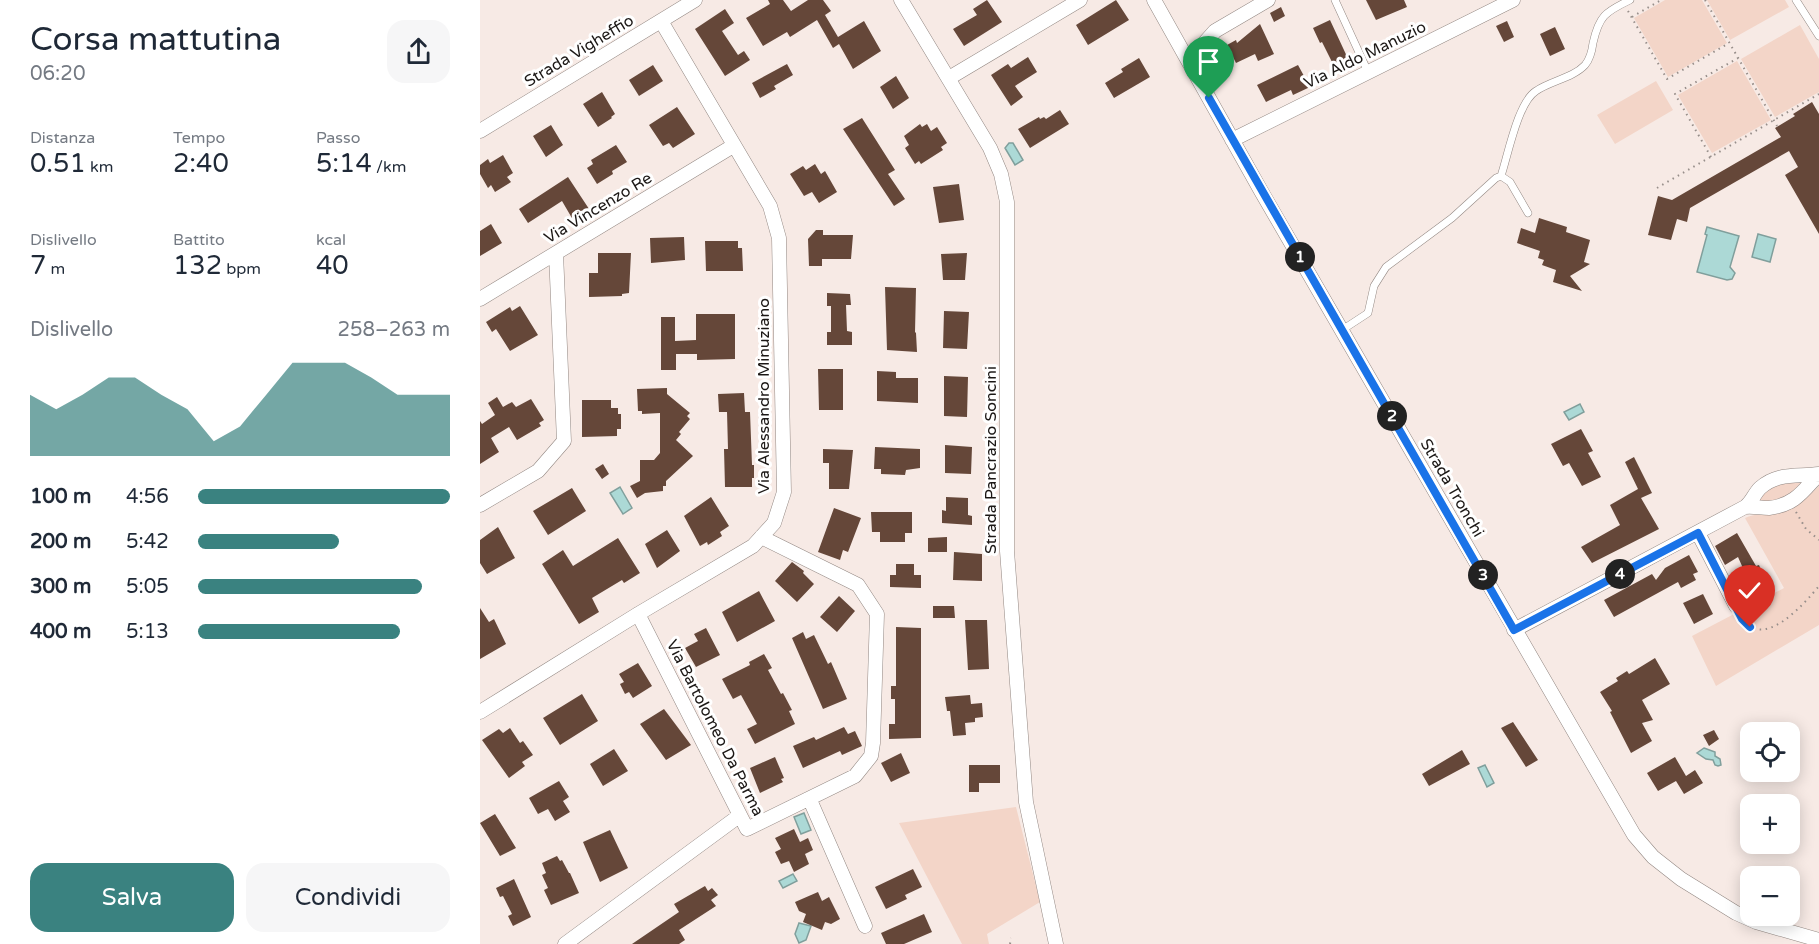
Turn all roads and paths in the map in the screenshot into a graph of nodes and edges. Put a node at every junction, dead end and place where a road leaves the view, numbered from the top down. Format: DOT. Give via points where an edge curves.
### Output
graph roads {
  1 [pos="901,0"];
  2 [pos="1080,0"];
  3 [pos="1154,0"];
  4 [pos="1268,0"];
  5 [pos="1335,0"];
  6 [pos="1513,0"];
  7 [pos="1661,0"];
  8 [pos="1705,0"];
  9 [pos="1796,0"];
  10 [pos="689,1"];
  11 [pos="1627,2"];
  12 [pos="1631,17"];
  13 [pos="661,21"];
  14 [pos="1819,36"];
  15 [pos="1729,43"];
  16 [pos="1185,57"];
  17 [pos="1738,58"];
  18 [pos="1368,72"];
  19 [pos="949,78"];
  20 [pos="1819,94"];
  21 [pos="1774,120"];
  22 [pos="1777,126"];
  23 [pos="480,131"];
  24 [pos="1232,140"];
  25 [pos="734,146"];
  26 [pos="1711,157"];
  27 [pos="1501,176"];
  28 [pos="1657,188"];
  29 [pos="1528,213"];
  30 [pos="556,253"];
  31 [pos="480,299"];
  32 [pos="1342,330"];
  33 [pos="1819,474"];
  34 [pos="1791,501"];
  35 [pos="480,505"];
  36 [pos="1745,507"];
  37 [pos="1698,533"];
  38 [pos="761,537"];
  39 [pos="1819,540"];
  40 [pos="1819,586"];
  41 [pos="1736,606"];
  42 [pos="638,614"];
  43 [pos="1514,630"];
  44 [pos="480,712"];
  45 [pos="810,800"];
  46 [pos="740,816"];
  47 [pos="865,927"];
  48 [pos="1011,938"];
  49 [pos="1819,940"];
  50 [pos="565,944"];
  51 [pos="1010,944"];
  52 [pos="1056,944"];
  1 -- 19 [label="street, Strada Pancrazio Soncini"];
  2 -- 19 [label="street"];
  3 -- 16 [label="street, Strada Tronchi"];
  4 -- 16 [label="street" via="1215,31"];
  5 -- 18 [label="lane"];
  6 -- 18 [label="street, Via Aldo Manuzio"];
  7 -- 12 [label="path"];
  8 -- 15 [label="path"];
  9 -- 14 [label="lane"];
  10 -- 13 [label="street, Strada Vigheffio"];
  11 -- 12 [label="path"];
  11 -- 27 [label="lane" via="1600,20 1591,55 1584,65 1529,97"];
  12 -- 15 [label="path" via="1667,79"];
  13 -- 23 [label="street, Strada Vigheffio"];
  13 -- 25 [label="street, Via Alessandro Minuziano"];
  15 -- 17 [label="path"];
  16 -- 24 [label="street, Strada Tronchi"];
  17 -- 21 [label="path"];
  17 -- 26 [label="path" via="1676,94"];
  18 -- 24 [label="street, Via Aldo Manuzio"];
  19 -- 52 [label="street, Strada Pancrazio Soncini" via="996,161 1007,202 1007,551 1026,802"];
  20 -- 21 [label="path"];
  21 -- 22 [label="path"];
  21 -- 26 [label="path"];
  24 -- 32 [label="street, Strada Tronchi"];
  25 -- 30 [label="street, Via Vincenzo Re"];
  25 -- 38 [label="street, Via Alessandro Minuziano" via="770,206 779,238 784,492 774,523"];
  26 -- 28 [label="path"];
  27 -- 29 [label="lane" via="1510,182"];
  27 -- 32 [label="lane" via="1386,267 1374,286 1368,313"];
  30 -- 31 [label="street, Via Vincenzo Re"];
  30 -- 35 [label="street" via="564,441 538,471"];
  32 -- 43 [label="street, Strada Tronchi"];
  33 -- 34 [label="street" via="1808,489"];
  33 -- 36 [label="street" via="1777,478 1760,489"];
  34 -- 36 [label="street" via="1768,508"];
  34 -- 39 [label="path" via="1803,525"];
  36 -- 37 [label="street"];
  37 -- 41 [label="street"];
  37 -- 43 [label="street"];
  38 -- 42 [label="street, Via Alessandro Minuziano" via="753,546"];
  38 -- 45 [label="street, Via Bartolomeo Da Parma" via="858,585 877,614 871,756 855,776"];
  40 -- 41 [label="path" via="1793,614 1767,629 1747,625"];
  42 -- 44 [label="street, Via Alessandro Minuziano"];
  42 -- 46 [label="street, Via Bartolomeo Da Parma"];
  43 -- 49 [label="street, Strada Tronchi" via="1614,804 1653,857 1736,913"];
  45 -- 46 [label="street, Via Bartolomeo Da Parma" via="747,829"];
  45 -- 47 [label="street"];
  46 -- 50 [label="street"];
  48 -- 51 [label="path"];
}
